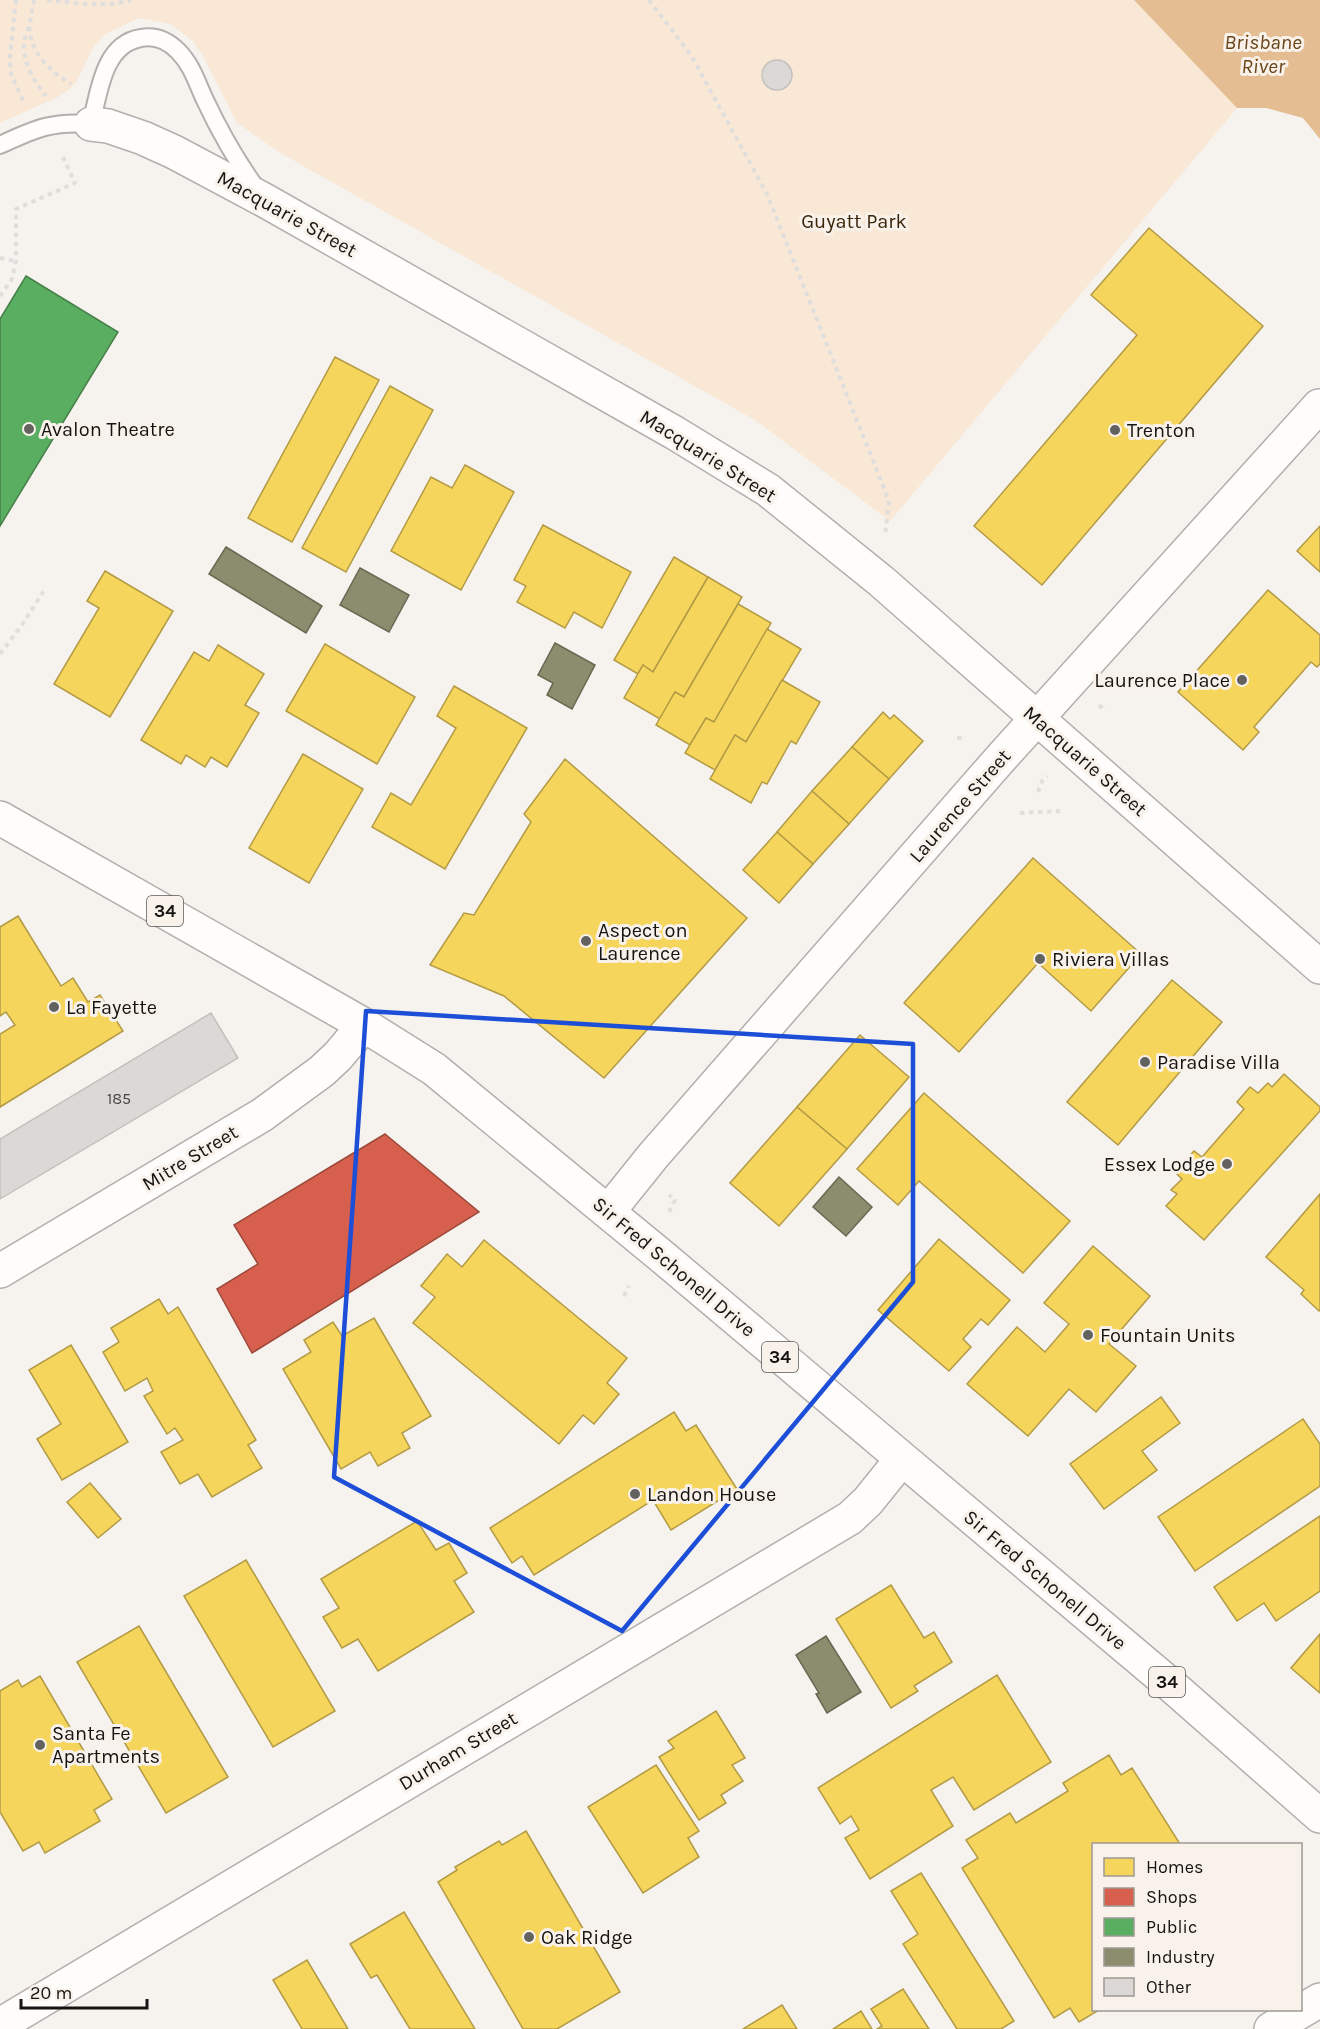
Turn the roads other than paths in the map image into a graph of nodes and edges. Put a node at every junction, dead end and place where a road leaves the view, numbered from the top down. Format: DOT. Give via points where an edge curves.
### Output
graph roads {
  1 [pos="79,123"];
  2 [pos="0,145"];
  3 [pos="264,200"];
  4 [pos="1319,406"];
  5 [pos="1037,718"];
  6 [pos="0,818"];
  7 [pos="1320,967"];
  8 [pos="364,1025"];
  9 [pos="608,1212"];
  10 [pos="0,1271"];
  11 [pos="901,1460"];
  12 [pos="1320,1816"];
  13 [pos="1320,2000"];
  14 [pos="1301,2011"];
  15 [pos="1302,2011"];
  16 [pos="0,2025"];
  17 [pos="1271,2029"];
  1 -- 2 [label="lane, Macquarie Street" via="36,128"];
  1 -- 3 [label="street, Macquarie Street" via="108,126 143,138"];
  1 -- 3 [label="lane" via="121,46 138,38 164,40 189,65 233,153"];
  3 -- 5 [label="street, Macquarie Street" via="675,433 768,490 881,581"];
  4 -- 5 [label="street, Laurence Street"];
  5 -- 7 [label="street, Macquarie Street"];
  5 -- 9 [label="street, Laurence Street"];
  6 -- 8 [label="street, Sir Fred Schonell Drive / 34"];
  8 -- 9 [label="street, Sir Fred Schonell Drive / 34" via="434,1069"];
  8 -- 10 [label="street, Mitre Street" via="322,1071 262,1114"];
  9 -- 11 [label="street, Sir Fred Schonell Drive / 34"];
  11 -- 12 [label="street, Sir Fred Schonell Drive / 34" via="1172,1686"];
  11 -- 16 [label="street, Durham Street" via="850,1518"];
  13 -- 15 [label="street"];
  14 -- 17 [label="street"];
}
